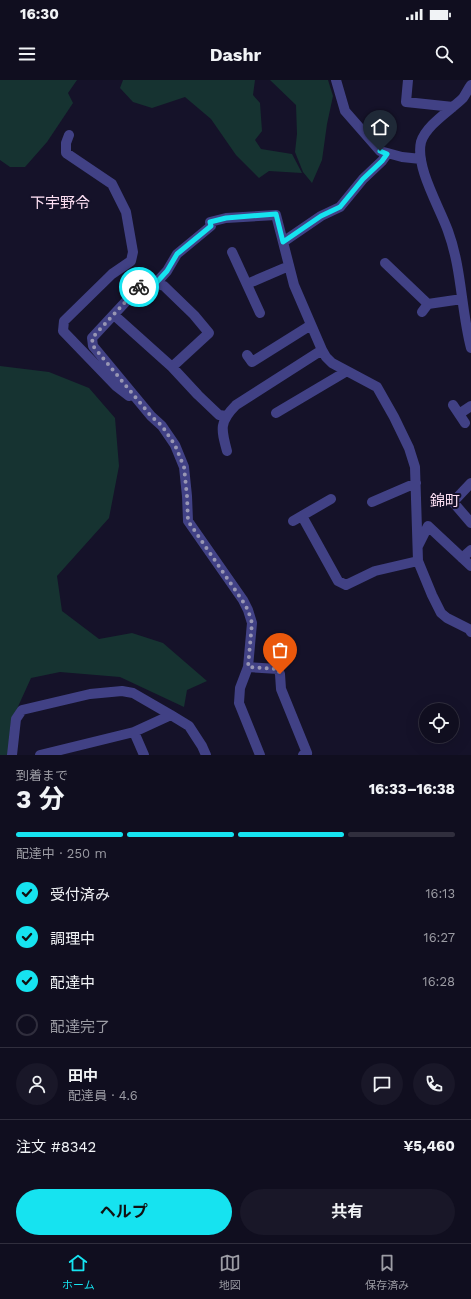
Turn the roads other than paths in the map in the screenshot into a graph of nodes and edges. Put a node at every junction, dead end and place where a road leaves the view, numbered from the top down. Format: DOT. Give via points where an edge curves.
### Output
graph roads {
  1 [pos="336,80"];
  2 [pos="408,80"];
  3 [pos="471,85"];
  4 [pos="453,107"];
  5 [pos="69,135"];
  6 [pos="387,154"];
  7 [pos="421,159"];
  8 [pos="283,242"];
  9 [pos="232,252"];
  10 [pos="385,263"];
  11 [pos="289,266"];
  12 [pos="156,283"];
  13 [pos="247,284"];
  14 [pos="462,299"];
  15 [pos="260,313"];
  16 [pos="114,315"];
  17 [pos="311,325"];
  18 [pos="471,348"];
  19 [pos="322,350"];
  20 [pos="247,355"];
  21 [pos="172,367"];
  22 [pos="346,371"];
  23 [pos="453,405"];
  24 [pos="471,406"];
  25 [pos="276,413"];
  26 [pos="459,414"];
  27 [pos="151,416"];
  28 [pos="226,416"];
  29 [pos="465,423"];
  30 [pos="227,451"];
  31 [pos="416,483"];
  32 [pos="471,483"];
  33 [pos="331,499"];
  34 [pos="372,502"];
  35 [pos="471,523"];
  36 [pos="418,546"];
  37 [pos="471,550"];
  38 [pos="462,558"];
  39 [pos="418,561"];
  40 [pos="471,566"];
  41 [pos="471,632"];
  42 [pos="248,667"];
  43 [pos="172,715"];
  44 [pos="134,732"];
  45 [pos="12,755"];
  46 [pos="40,755"];
  47 [pos="144,755"];
  48 [pos="206,755"];
  49 [pos="260,755"];
  50 [pos="303,755"];
  1 -- 6 [label="street" via="345,110 380,151"];
  2 -- 4 [label="street" via="406,102"];
  3 -- 4 [label="street" via="464,97"];
  4 -- 7 [label="street" via="423,137"];
  5 -- 27 [label="street" via="66,153 112,184 126,212 133,252 131,261 112,274 64,321 63,331 116,386"];
  6 -- 7 [label="street"];
  6 -- 8 [label="street" via="340,207 321,216"];
  7 -- 14 [label="street" via="423,170 449,232 460,274"];
  8 -- 11 [label="street"];
  8 -- 12 [label="street" via="276,214 226,218 210,222 211,226 177,254"];
  9 -- 13 [label="street"];
  10 -- 14 [label="street" via="425,308"];
  11 -- 13 [label="street"];
  11 -- 17 [label="street"];
  12 -- 16 [label="street" via="144,282"];
  12 -- 21 [label="street" via="164,286 189,310 209,334"];
  13 -- 15 [label="street"];
  14 -- 18 [label="street"];
  16 -- 21 [label="street"];
  16 -- 27 [label="street" via="92,338 93,346"];
  17 -- 19 [label="street"];
  17 -- 20 [label="street" via="252,362"];
  19 -- 22 [label="street" via="332,363"];
  19 -- 28 [label="street" via="236,405"];
  21 -- 28 [label="street" via="219,415"];
  22 -- 25 [label="street"];
  22 -- 31 [label="street" via="377,387 408,448 415,467"];
  23 -- 26 [label="street"];
  24 -- 26 [label="street"];
  26 -- 29 [label="street"];
  27 -- 42 [label="street" via="162,426 175,445 184,467 188,521 248,610 252,623"];
  28 -- 30 [label="street" via="222,433"];
  31 -- 34 [label="street"];
  31 -- 36 [label="street"];
  32 -- 35 [label="street" via="453,502"];
  33 -- 39 [label="street" via="297,519 338,581 346,585 375,570"];
  36 -- 38 [label="street" via="428,526"];
  36 -- 39 [label="street"];
  37 -- 38 [label="street"];
  38 -- 40 [label="street"];
  39 -- 41 [label="street" via="441,613"];
  42 -- 49 [label="street" via="240,688 239,703"];
  42 -- 50 [label="street" via="278,669 281,689 307,753"];
  43 -- 44 [label="street"];
  43 -- 45 [label="street" via="133,693 122,691 90,694 22,710 16,719"];
  43 -- 48 [label="street" via="189,726"];
  44 -- 46 [label="street"];
  44 -- 47 [label="street"];
}
